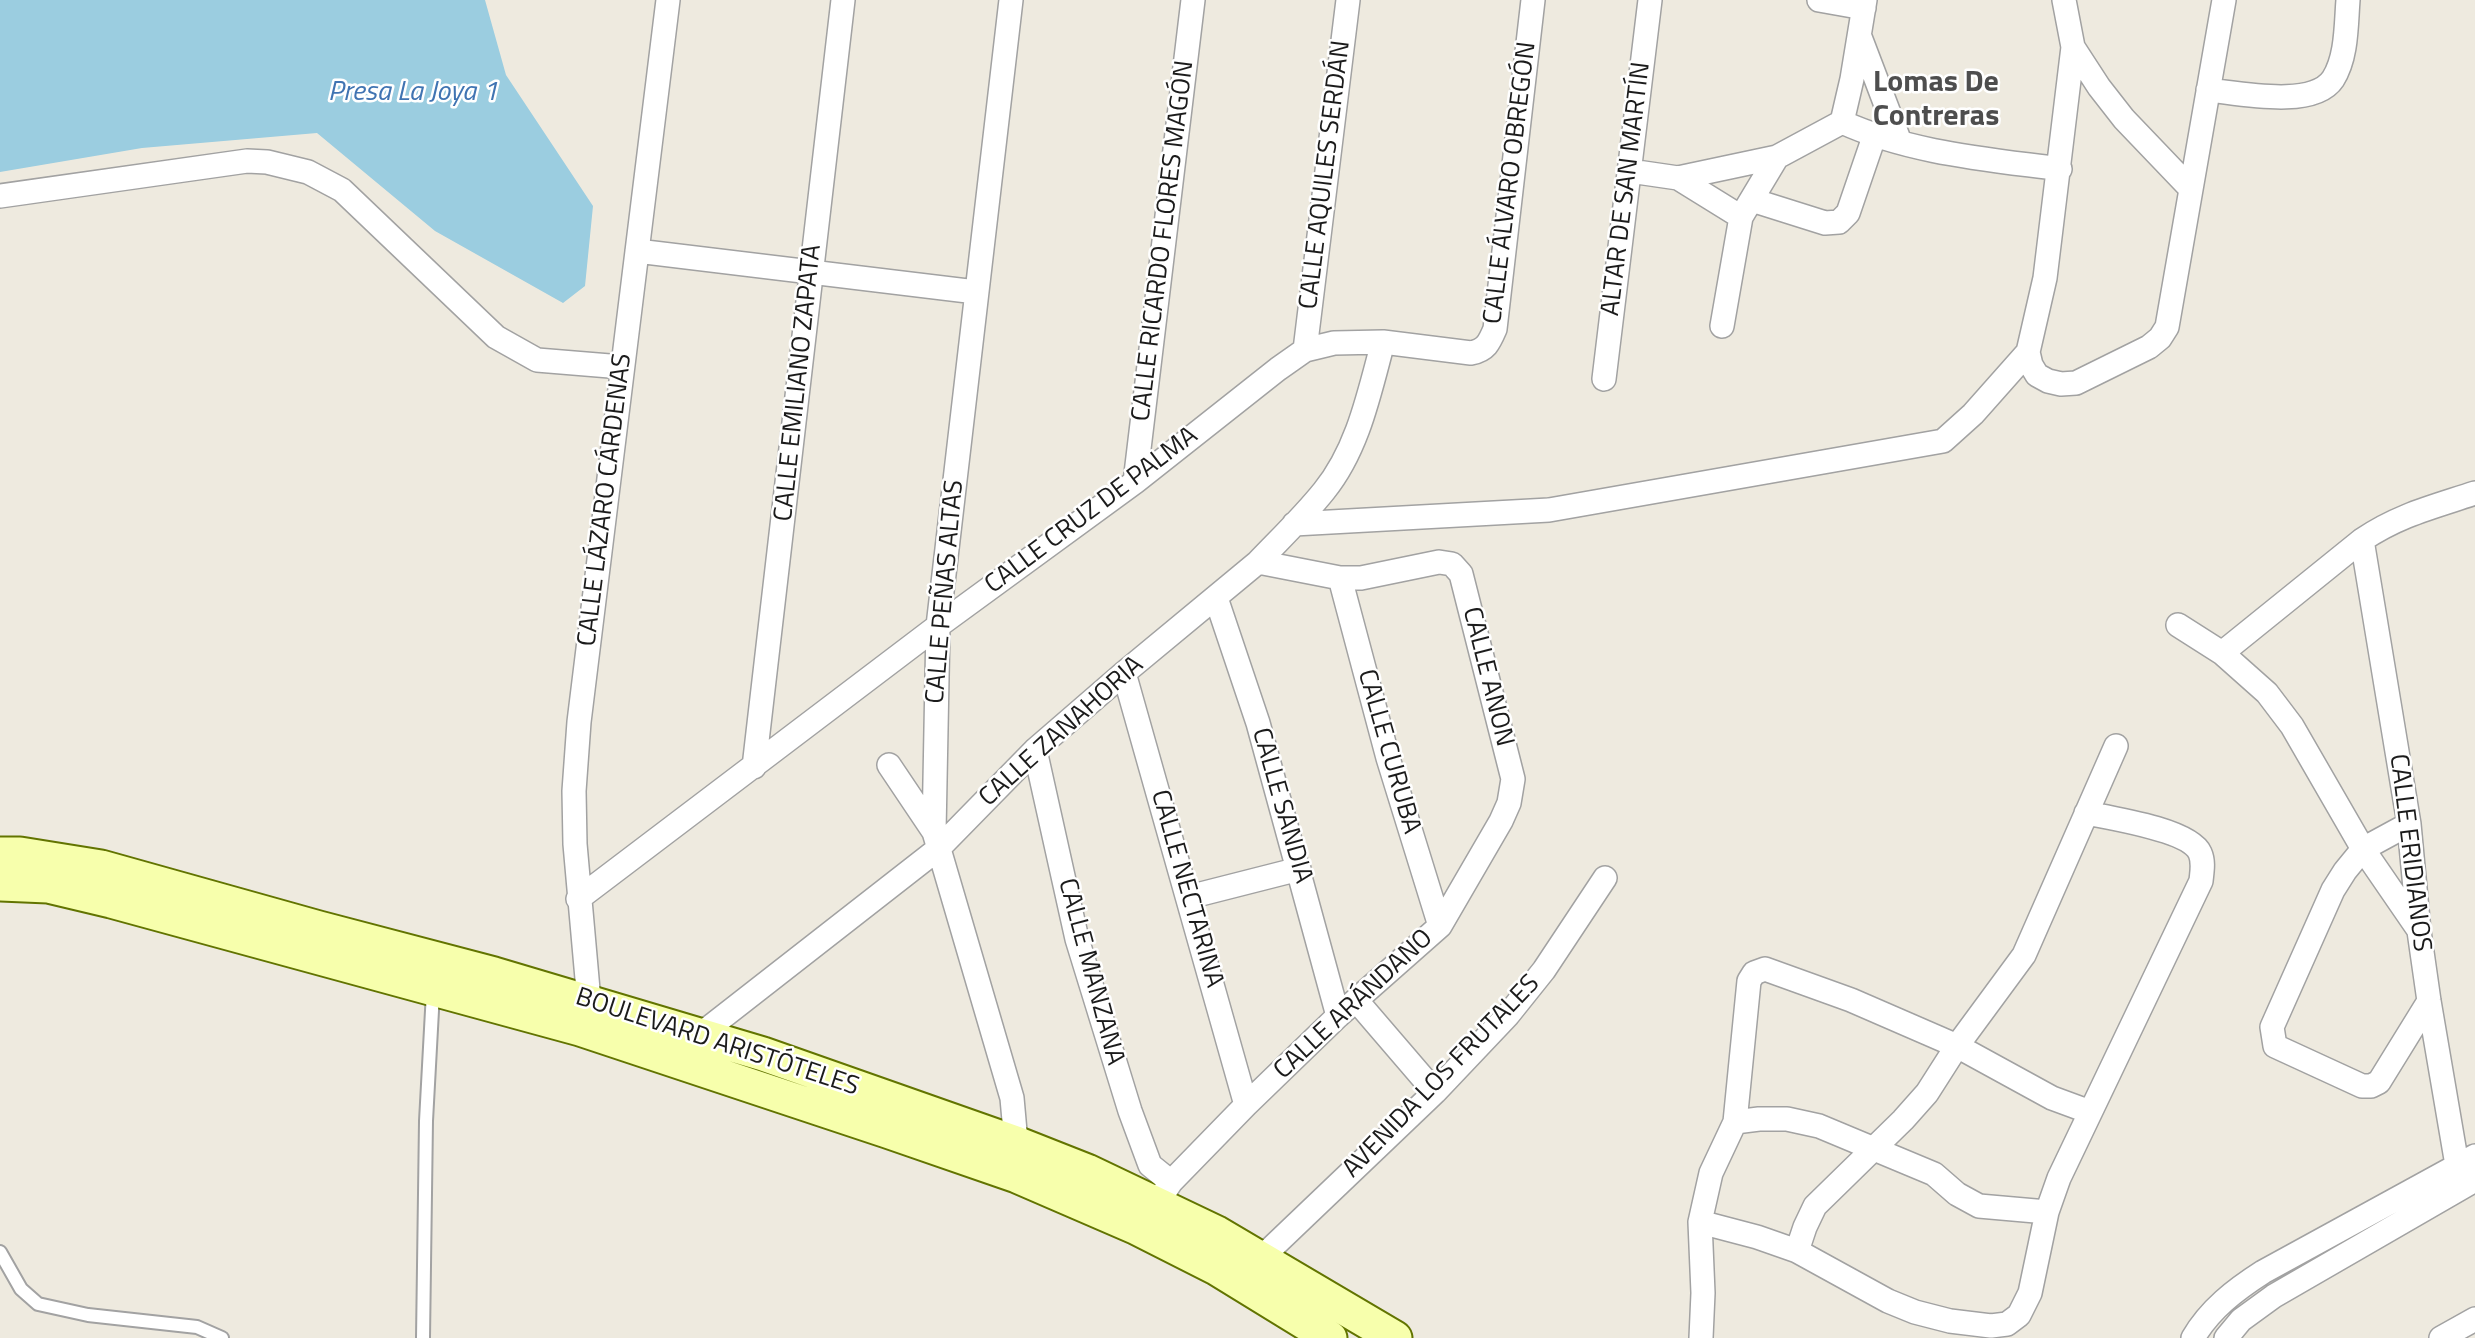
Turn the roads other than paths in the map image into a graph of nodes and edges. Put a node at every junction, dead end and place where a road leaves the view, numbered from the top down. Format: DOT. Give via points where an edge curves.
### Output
graph roads {
  1 [pos="668,0"];
  2 [pos="844,0"];
  3 [pos="1011,0"];
  4 [pos="1193,0"];
  5 [pos="1348,0"];
  6 [pos="1533,0"];
  7 [pos="1650,0"];
  8 [pos="1819,0"];
  9 [pos="2064,0"];
  10 [pos="2224,0"];
  11 [pos="2348,0"];
  12 [pos="1864,4"];
  13 [pos="1859,35"];
  14 [pos="2073,47"];
  15 [pos="2208,90"];
  16 [pos="1842,122"];
  17 [pos="1874,137"];
  18 [pos="1900,142"];
  19 [pos="1777,157"];
  20 [pos="2060,169"];
  21 [pos="1630,171"];
  22 [pos="1678,178"];
  23 [pos="2191,189"];
  24 [pos="0,196"];
  25 [pos="1746,209"];
  26 [pos="637,251"];
  27 [pos="811,272"];
  28 [pos="976,292"];
  29 [pos="1722,326"];
  30 [pos="1383,342"];
  31 [pos="1305,351"];
  32 [pos="2028,352"];
  33 [pos="1471,353"];
  34 [pos="622,367"];
  35 [pos="1604,379"];
  36 [pos="1135,482"];
  37 [pos="2475,493"];
  38 [pos="1294,524"];
  39 [pos="2362,540"];
  40 [pos="1258,562"];
  41 [pos="1340,578"];
  42 [pos="1216,598"];
  43 [pos="938,625"];
  44 [pos="2178,625"];
  45 [pos="2222,653"];
  46 [pos="1124,673"];
  47 [pos="2116,746"];
  48 [pos="1035,750"];
  49 [pos="890,765"];
  50 [pos="754,767"];
  51 [pos="1513,779"];
  52 [pos="2086,813"];
  53 [pos="2409,824"];
  54 [pos="936,841"];
  55 [pos="2363,849"];
  56 [pos="0,854"];
  57 [pos="1299,869"];
  58 [pos="1605,878"];
  59 [pos="0,884"];
  60 [pos="1189,897"];
  61 [pos="578,899"];
  62 [pos="1440,926"];
  63 [pos="2419,931"];
  64 [pos="433,990"];
  65 [pos="1356,1000"];
  66 [pos="589,1001"];
  67 [pos="2429,1001"];
  68 [pos="1338,1017"];
  69 [pos="701,1034"];
  70 [pos="1958,1046"];
  71 [pos="1435,1092"];
  72 [pos="1246,1105"];
  73 [pos="2091,1112"];
  74 [pos="1735,1122"];
  75 [pos="1016,1143"];
  76 [pos="1873,1148"];
  77 [pos="2466,1160"];
  78 [pos="1017,1177"];
  79 [pos="2475,1180"];
  80 [pos="1164,1193"];
  81 [pos="2047,1212"];
  82 [pos="1700,1223"];
  83 [pos="1797,1251"];
  84 [pos="0,1252"];
  85 [pos="1260,1259"];
  86 [pos="2263,1272"];
  87 [pos="2274,1296"];
  88 [pos="2475,1320"];
  89 [pos="1311,1333"];
  90 [pos="2229,1337"];
  91 [pos="222,1338"];
  92 [pos="423,1338"];
  93 [pos="1395,1338"];
  94 [pos="1701,1338"];
  95 [pos="2193,1338"];
  96 [pos="2441,1338"];
  1 -- 26 [label="street, CALLE LÁZARO CÁRDENAS"];
  2 -- 27 [label="street, CALLE EMILIANO ZAPATA"];
  3 -- 28 [label="street, CALLE PEÑAS ALTAS"];
  4 -- 36 [label="street, CALLE RICARDO FLORES MAGÓN"];
  5 -- 31 [label="street, CALLE AQUILES SERDÁN"];
  6 -- 33 [label="street, CALLE ÁLVARO OBREGÓN" via="1495,329 1489,343"];
  7 -- 21 [label="street, ALTAR DE SAN MARTÍN"];
  8 -- 12 [label="street"];
  9 -- 14 [label="street"];
  10 -- 15 [label="street"];
  11 -- 15 [label="street" via="2339,66 2323,90 2281,97"];
  12 -- 13 [label="street"];
  13 -- 16 [label="street"];
  13 -- 18 [label="street"];
  14 -- 20 [label="street"];
  14 -- 23 [label="street" via="2124,119"];
  15 -- 23 [label="street"];
  16 -- 17 [label="street"];
  16 -- 19 [label="street"];
  17 -- 18 [label="street"];
  17 -- 25 [label="street" via="1848,213 1839,222"];
  18 -- 20 [label="street" via="1958,156"];
  19 -- 22 [label="street"];
  19 -- 25 [label="street"];
  20 -- 32 [label="street" via="2045,278"];
  21 -- 22 [label="street"];
  21 -- 35 [label="street, ALTAR DE SAN MARTÍN"];
  22 -- 25 [label="street"];
  23 -- 32 [label="street" via="2167,327 2160,338 2076,383 2061,384 2037,375"];
  24 -- 34 [label="street" via="247,162 308,172 342,190 496,337 537,360"];
  25 -- 29 [label="street"];
  26 -- 27 [label="street"];
  26 -- 34 [label="street, CALLE LÁZARO CÁRDENAS"];
  27 -- 28 [label="street"];
  27 -- 50 [label="street, CALLE EMILIANO ZAPATA"];
  28 -- 43 [label="street, CALLE PEÑAS ALTAS"];
  30 -- 31 [label="street, CALLE CRUZ DE PALMA" via="1334,343"];
  30 -- 33 [label="street, CALLE CRUZ DE PALMA"];
  30 -- 38 [label="street, CALLE ZANAHORIA" via="1363,416 1343,462"];
  31 -- 36 [label="street, CALLE CRUZ DE PALMA"];
  32 -- 38 [label="street" via="1943,441 1549,510"];
  34 -- 61 [label="street, CALLE LÁZARO CÁRDENAS" via="579,722 574,791"];
  36 -- 43 [label="street, CALLE CRUZ DE PALMA"];
  37 -- 39 [label="street" via="2402,517"];
  38 -- 40 [label="street, CALLE ZANAHORIA"];
  39 -- 45 [label="street"];
  39 -- 53 [label="street, CALLE ERIDIANOS"];
  40 -- 41 [label="street"];
  40 -- 42 [label="street, CALLE ZANAHORIA"];
  41 -- 51 [label="street, CALLE ANON" via="1439,562 1452,564 1461,574"];
  41 -- 62 [label="street, CALLE CURUBA" via="1388,758"];
  42 -- 46 [label="street, CALLE ZANAHORIA"];
  42 -- 57 [label="street, CALLE SANDIA" via="1258,723"];
  43 -- 50 [label="street, CALLE CRUZ DE PALMA"];
  43 -- 54 [label="street, CALLE PEÑAS ALTAS"];
  44 -- 45 [label="street"];
  45 -- 55 [label="street" via="2267,693 2292,726"];
  46 -- 48 [label="street, CALLE ZANAHORIA"];
  46 -- 60 [label="street, CALLE NECTARINA"];
  47 -- 52 [label="street"];
  48 -- 54 [label="street, CALLE ZANAHORIA"];
  48 -- 80 [label="street, CALLE MANZANA" via="1077,939 1130,1111"];
  49 -- 54 [label="street"];
  50 -- 61 [label="street, CALLE CRUZ DE PALMA"];
  51 -- 62 [label="street, CALLE ARÁNDANO" via="1501,821"];
  52 -- 70 [label="street" via="2024,955"];
  52 -- 73 [label="street" via="2175,835 2191,842 2203,863 2201,881"];
  53 -- 55 [label="street"];
  53 -- 63 [label="street, CALLE ERIDIANOS"];
  54 -- 69 [label="street, CALLE ZANAHORIA"];
  54 -- 75 [label="street, CALLE PEÑAS ALTAS" via="1012,1098"];
  55 -- 63 [label="street"];
  55 -- 67 [label="street" via="2333,890 2277,1015 2272,1027 2276,1046 2371,1086 2379,1082"];
  56 -- 66 [label="street, BOULEVARD ARISTÓTELES" via="101,867"];
  57 -- 60 [label="street"];
  57 -- 68 [label="street, CALLE SANDIA"];
  58 -- 71 [label="street, AVENIDA LOS FRUTALES" via="1544,970"];
  59 -- 64 [label="street, BOULEVARD ARISTÓTELES" via="79,893"];
  60 -- 72 [label="street, CALLE NECTARINA"];
  61 -- 66 [label="street, CALLE LÁZARO CÁRDENAS"];
  62 -- 65 [label="street, CALLE ARÁNDANO"];
  63 -- 67 [label="street, CALLE ERIDIANOS"];
  64 -- 78 [label="street, BOULEVARD ARISTÓTELES" via="580,1029"];
  64 -- 92 [label="lane"];
  65 -- 68 [label="street, CALLE ARÁNDANO"];
  65 -- 71 [label="street"];
  66 -- 69 [label="street, BOULEVARD ARISTÓTELES"];
  67 -- 77 [label="street, CALLE ERIDIANOS"];
  68 -- 72 [label="street, CALLE ARÁNDANO"];
  69 -- 75 [label="street, BOULEVARD ARISTÓTELES"];
  70 -- 73 [label="street" via="2052,1098"];
  70 -- 74 [label="street" via="1765,969 1749,981"];
  70 -- 76 [label="street" via="1927,1093"];
  71 -- 85 [label="street, AVENIDA LOS FRUTALES"];
  72 -- 80 [label="street, CALLE ARÁNDANO"];
  73 -- 81 [label="street"];
  74 -- 76 [label="street" via="1787,1119 1819,1126"];
  74 -- 82 [label="street" via="1711,1172"];
  75 -- 78 [label="street, CALLE PEÑAS ALTAS"];
  75 -- 80 [label="street, BOULEVARD ARISTÓTELES" via="1087,1171"];
  76 -- 81 [label="street" via="1934,1174 1979,1206"];
  76 -- 83 [label="street" via="1815,1206"];
  77 -- 86 [label="street"];
  78 -- 89 [label="street, BOULEVARD ARISTÓTELES" via="1135,1227 1216,1268"];
  79 -- 87 [label="street"];
  80 -- 85 [label="street, BOULEVARD ARISTÓTELES" via="1216,1233"];
  81 -- 83 [label="street" via="2030,1293 2020,1315 2007,1324 1951,1321 1915,1312"];
  82 -- 83 [label="street"];
  82 -- 94 [label="street"];
  84 -- 91 [label="lane" via="21,1289 38,1304 88,1315 197,1327"];
  85 -- 93 [label="street, BOULEVARD ARISTÓTELES"];
  86 -- 87 [label="street"];
  86 -- 95 [label="street" via="2224,1300"];
  87 -- 90 [label="street" via="2241,1320"];
  88 -- 96 [label="street"];
}
